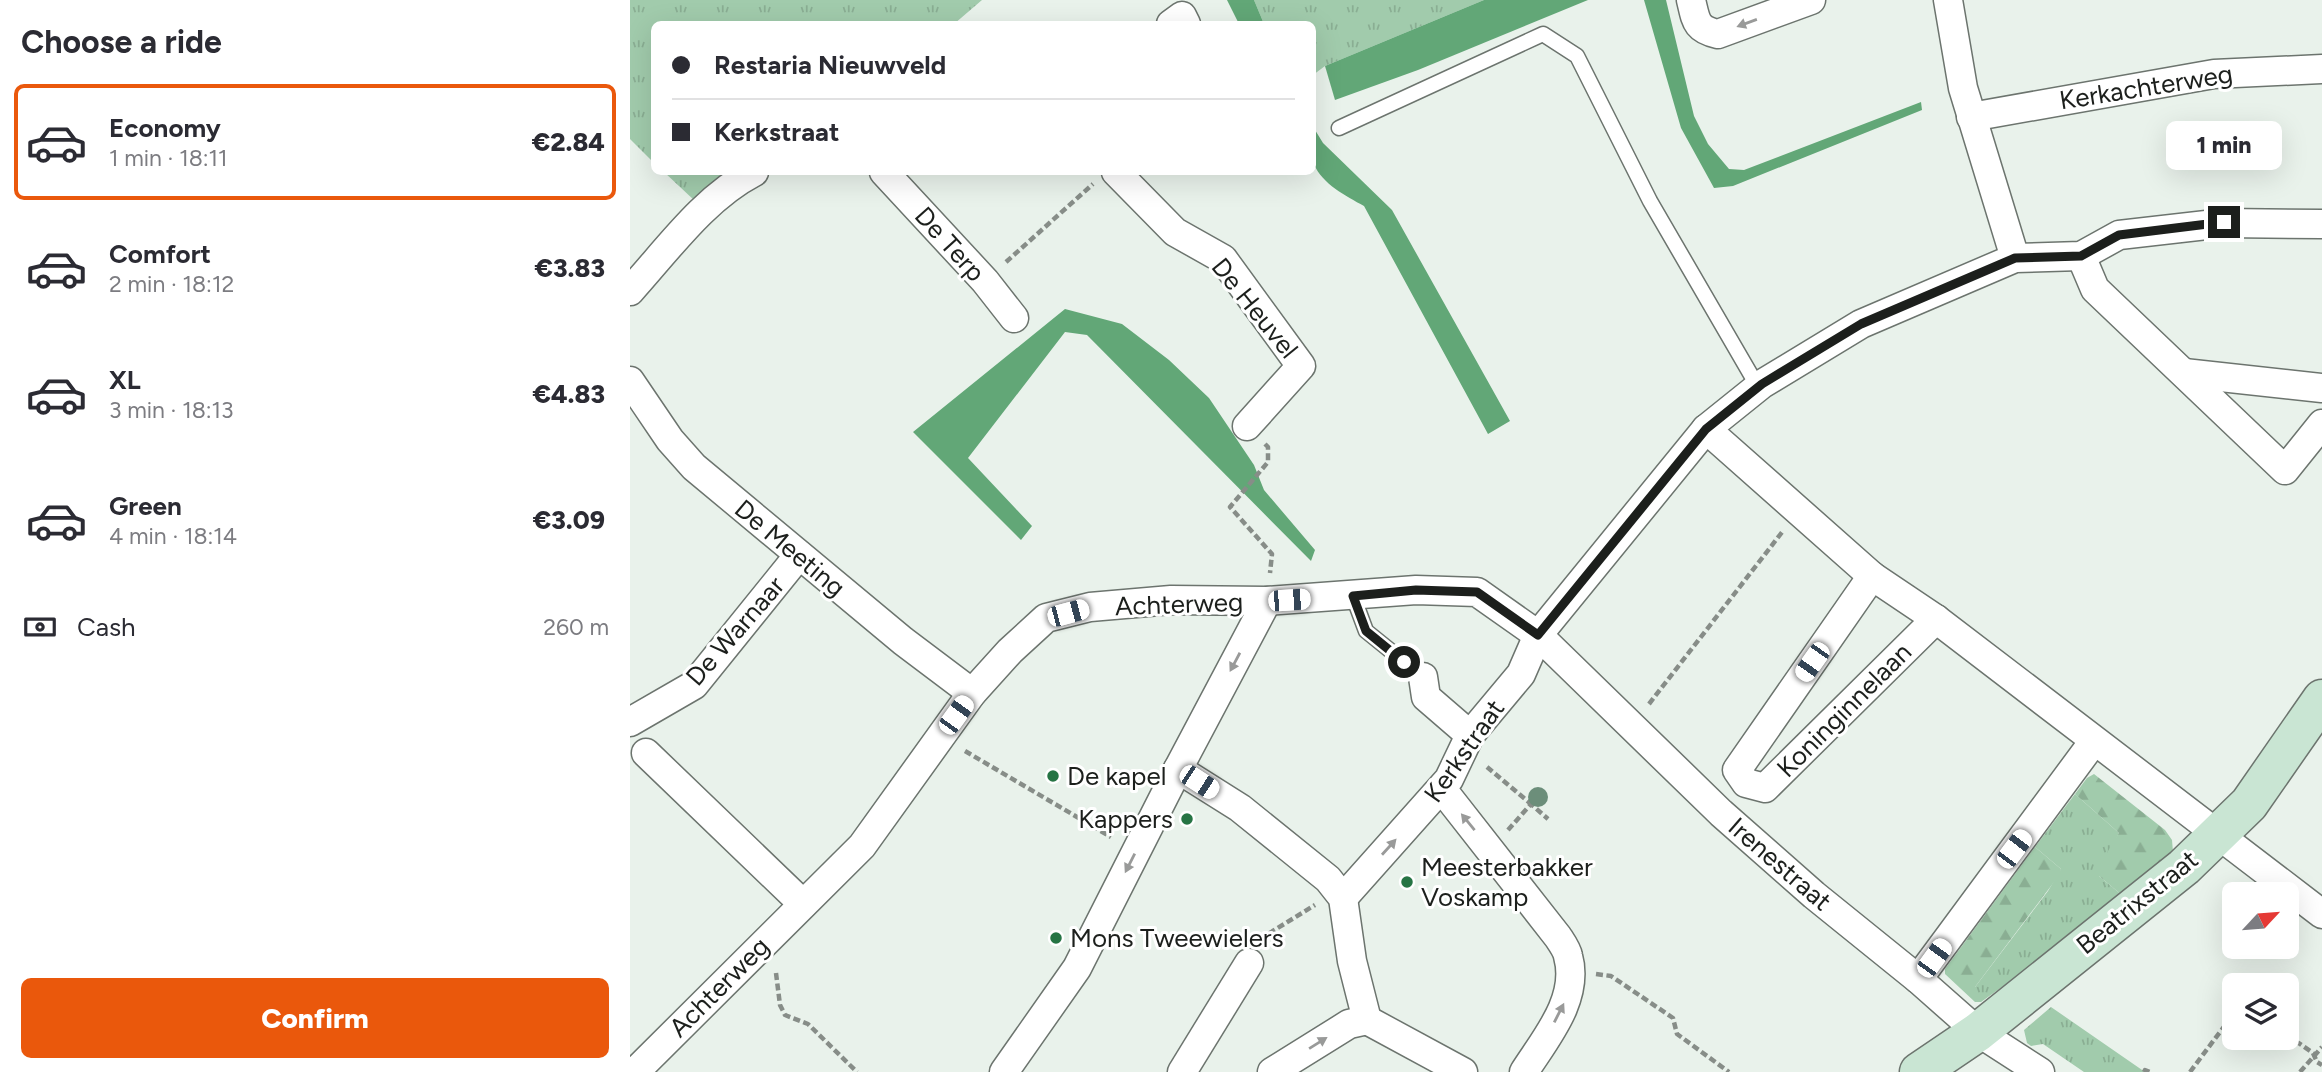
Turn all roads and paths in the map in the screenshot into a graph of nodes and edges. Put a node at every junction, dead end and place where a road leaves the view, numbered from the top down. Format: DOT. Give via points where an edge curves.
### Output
graph roads {
  1 [pos="1691,0"];
  2 [pos="1811,0"];
  3 [pos="1948,0"];
  4 [pos="2322,69"];
  5 [pos="1971,117"];
  6 [pos="1339,128"];
  7 [pos="748,175"];
  8 [pos="887,175"];
  9 [pos="1107,176"];
  10 [pos="2322,224"];
  11 [pos="2081,256"];
  12 [pos="2015,258"];
  13 [pos="985,281"];
  14 [pos="630,291"];
  15 [pos="1014,318"];
  16 [pos="2184,373"];
  17 [pos="630,381"];
  18 [pos="1758,387"];
  19 [pos="2322,388"];
  20 [pos="2322,424"];
  21 [pos="1247,426"];
  22 [pos="1706,429"];
  23 [pos="1268,462"];
  24 [pos="1800,512"];
  25 [pos="799,555"];
  26 [pos="1872,576"];
  27 [pos="1353,596"];
  28 [pos="1267,601"];
  29 [pos="1936,619"];
  30 [pos="1538,635"];
  31 [pos="1423,677"];
  32 [pos="972,693"];
  33 [pos="2322,699"];
  34 [pos="630,722"];
  35 [pos="1633,728"];
  36 [pos="1470,735"];
  37 [pos="940,737"];
  38 [pos="2094,741"];
  39 [pos="646,753"];
  40 [pos="1178,769"];
  41 [pos="1495,772"];
  42 [pos="1445,784"];
  43 [pos="1531,804"];
  44 [pos="1519,817"];
  45 [pos="1548,819"];
  46 [pos="2217,835"];
  47 [pos="1137,851"];
  48 [pos="1343,898"];
  49 [pos="803,904"];
  50 [pos="2322,914"];
  51 [pos="761,945"];
  52 [pos="1249,963"];
  53 [pos="1570,970"];
  54 [pos="1919,979"];
  55 [pos="1367,1020"];
  56 [pos="2222,1029"];
  57 [pos="1978,1032"];
  58 [pos="2299,1043"];
  59 [pos="2322,1047"];
  60 [pos="2315,1057"];
  61 [pos="2322,1065"];
  62 [pos="635,1072"];
  63 [pos="857,1072"];
  64 [pos="1004,1072"];
  65 [pos="1182,1072"];
  66 [pos="1272,1072"];
  67 [pos="1463,1072"];
  68 [pos="1524,1072"];
  69 [pos="1729,1072"];
  70 [pos="1919,1072"];
  71 [pos="2040,1072"];
  72 [pos="2144,1072"];
  73 [pos="2150,1072"];
  74 [pos="2190,1072"];
  75 [pos="2300,1072"];
  2 -- 1 [label="street, one-way" via="1718,33 1696,23"];
  3 -- 5 [label="street"];
  4 -- 5 [label="street, Kerkachterweg" via="2214,74"];
  5 -- 12 [label="street"];
  6 -- 18 [label="lane" via="1543,34 1577,56 1650,201"];
  7 -- 14 [label="street" via="701,213"];
  8 -- 13 [label="street, De Terp"];
  9 -- 13 [label="path"];
  9 -- 21 [label="street, De Heuvel" via="1175,232 1223,259 1301,366"];
  10 -- 11 [label="street, Kerkstraat" via="2224,222 2119,235"];
  11 -- 12 [label="street, Kerkstraat"];
  11 -- 16 [label="street" via="2095,289"];
  12 -- 18 [label="street, Kerkstraat" via="1861,324"];
  13 -- 15 [label="street, De Terp"];
  16 -- 19 [label="street"];
  16 -- 20 [label="street" via="2285,470"];
  17 -- 25 [label="street, De Meeting" via="694,467"];
  18 -- 22 [label="street, Kerkstraat"];
  22 -- 24 [label="street, Koninginnelaan"];
  22 -- 30 [label="street, Kerkstraat"];
  23 -- 28 [label="path" via="1230,507 1272,554"];
  24 -- 26 [label="street, Koninginnelaan"];
  24 -- 35 [label="path"];
  25 -- 32 [label="street, De Meeting"];
  25 -- 34 [label="street, De Warnaar" via="694,685"];
  26 -- 29 [label="street, Koninginnelaan"];
  26 -- 29 [label="street, Koninginnelaan" via="1737,770 1746,783 1765,788"];
  27 -- 28 [label="street, Achterweg"];
  27 -- 30 [label="street, Achterweg" via="1416,590 1477,592"];
  27 -- 31 [label="lane" via="1366,631"];
  28 -- 32 [label="street, Achterweg" via="1171,600 1090,607 1046,618"];
  28 -- 40 [label="street, one-way"];
  29 -- 38 [label="street, Koninginnelaan"];
  30 -- 35 [label="street, Irenestraat"];
  30 -- 36 [label="street, Kerkstraat" via="1521,674"];
  31 -- 36 [label="street" via="1426,697"];
  32 -- 37 [label="street, Achterweg"];
  33 -- 46 [label="street, Beatrixstraat" via="2249,803"];
  35 -- 54 [label="street, Irenestraat" via="1721,813"];
  36 -- 42 [label="street, Kerkstraat"];
  37 -- 47 [label="path"];
  37 -- 49 [label="street, Achterweg" via="862,846"];
  38 -- 46 [label="street, Koninginnelaan"];
  38 -- 54 [label="street"];
  39 -- 49 [label="street"];
  40 -- 47 [label="street"];
  40 -- 48 [label="street" via="1240,808 1328,879"];
  41 -- 43 [label="path"];
  48 -- 42 [label="street, Kerkstraat, one-way"];
  53 -- 42 [label="street, one-way" via="1558,937"];
  43 -- 44 [label="path"];
  43 -- 45 [label="path"];
  46 -- 50 [label="street, Koninginnelaan"];
  46 -- 57 [label="street, Beatrixstraat" via="2185,867"];
  47 -- 64 [label="street, one-way" via="1077,968"];
  48 -- 52 [label="path" via="1314,905 1268,934"];
  48 -- 55 [label="street"];
  49 -- 51 [label="street, Achterweg"];
  51 -- 62 [label="street, Achterweg"];
  51 -- 63 [label="path" via="775,964 785,1015 808,1024"];
  52 -- 65 [label="street"];
  68 -- 53 [label="street, one-way" via="1562,1010"];
  53 -- 69 [label="path" via="1611,976 1673,1018 1677,1034"];
  54 -- 57 [label="street, Irenestraat"];
  66 -- 55 [label="street, one-way" via="1349,1024"];
  55 -- 67 [label="street"];
  56 -- 74 [label="path"];
  57 -- 70 [label="street, Beatrixstraat"];
  57 -- 71 [label="street, Irenestraat"];
  58 -- 60 [label="path"];
  59 -- 60 [label="path"];
  60 -- 61 [label="path"];
  60 -- 75 [label="path"];
  72 -- 73 [label="path"];
}
